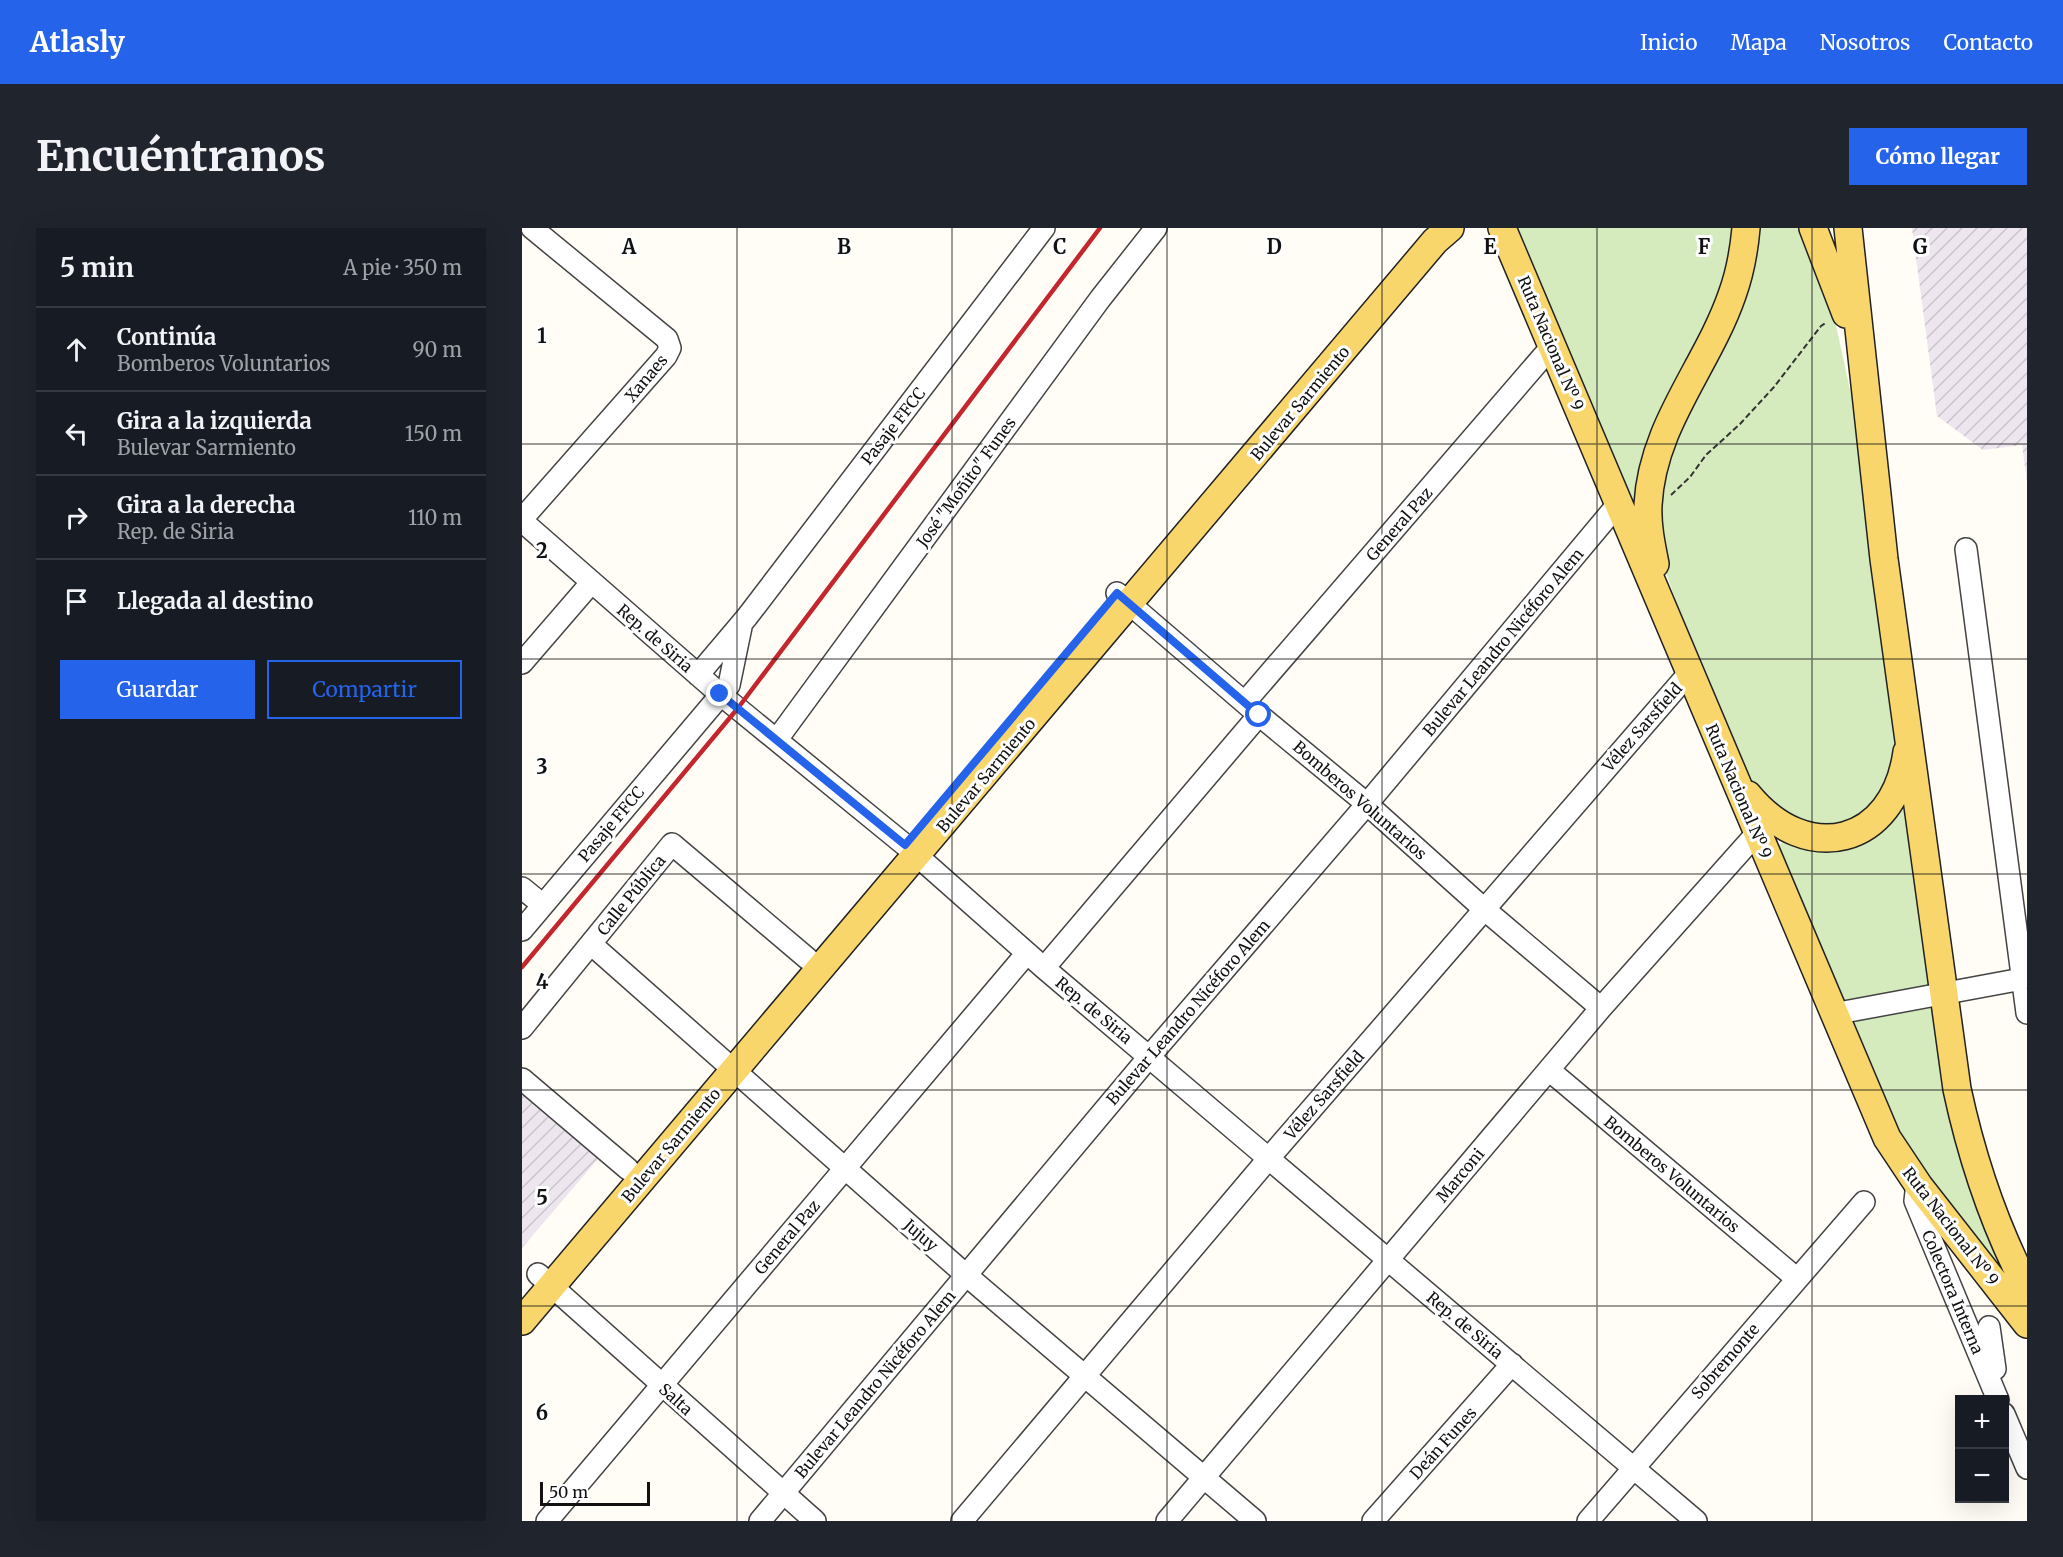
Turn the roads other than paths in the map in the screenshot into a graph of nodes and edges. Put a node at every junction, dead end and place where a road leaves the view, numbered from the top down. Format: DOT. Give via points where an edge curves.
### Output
graph roads {
  1 [pos="532,228"];
  2 [pos="1044,228"];
  3 [pos="1156,228"];
  4 [pos="1746,228"];
  5 [pos="1848,228"];
  6 [pos="1502,230"];
  7 [pos="1433,232"];
  8 [pos="1818,240"];
  9 [pos="1552,346"];
  10 [pos="1868,424"];
  11 [pos="1618,504"];
  12 [pos="522,520"];
  13 [pos="1966,549"];
  14 [pos="591,583"];
  15 [pos="1124,598"];
  16 [pos="742,623"];
  17 [pos="1676,642"];
  18 [pos="522,663"];
  19 [pos="1690,672"];
  20 [pos="698,675"];
  21 [pos="720,694"];
  22 [pos="1252,709"];
  23 [pos="1908,722"];
  24 [pos="778,738"];
  25 [pos="1734,778"];
  26 [pos="1367,804"];
  27 [pos="1757,833"];
  28 [pos="911,850"];
  29 [pos="522,888"];
  30 [pos="543,905"];
  31 [pos="1484,909"];
  32 [pos="522,930"];
  33 [pos="591,944"];
  34 [pos="1027,953"];
  35 [pos="808,959"];
  36 [pos="1044,968"];
  37 [pos="2025,978"];
  38 [pos="1945,993"];
  39 [pos="1601,1008"];
  40 [pos="2027,1013"];
  41 [pos="1833,1014"];
  42 [pos="522,1028"];
  43 [pos="1149,1057"];
  44 [pos="729,1065"];
  45 [pos="1549,1070"];
  46 [pos="522,1079"];
  47 [pos="1269,1158"];
  48 [pos="845,1168"];
  49 [pos="628,1169"];
  50 [pos="1917,1183"];
  51 [pos="1864,1202"];
  52 [pos="1389,1260"];
  53 [pos="966,1275"];
  54 [pos="1796,1278"];
  55 [pos="537,1285"];
  56 [pos="2027,1288"];
  57 [pos="522,1321"];
  58 [pos="2027,1324"];
  59 [pos="1989,1327"];
  60 [pos="1512,1364"];
  61 [pos="1085,1376"];
  62 [pos="663,1387"];
  63 [pos="1997,1395"];
  64 [pos="1998,1395"];
  65 [pos="2009,1426"];
  66 [pos="1633,1468"];
  67 [pos="2027,1468"];
  68 [pos="1204,1478"];
  69 [pos="783,1493"];
  70 [pos="547,1521"];
  71 [pos="760,1521"];
  72 [pos="815,1521"];
  73 [pos="962,1521"];
  74 [pos="1167,1521"];
  75 [pos="1255,1521"];
  76 [pos="1373,1521"];
  77 [pos="1588,1521"];
  78 [pos="1696,1521"];
  1 -- 12 [label="street, Xanaes" via="667,339 670,348"];
  2 -- 16 [label="street, Pasaje FFCC"];
  3 -- 24 [label="street, José \"Moñito\" Funes"];
  4 -- 17 [label="main road" via="1731,297 1662,439 1654,467 1648,511 1656,567"];
  5 -- 10 [label="main road, Ruta Nacional Nº 9"];
  6 -- 9 [label="main road, Ruta Nacional Nº 9"];
  7 -- 15 [label="main road, Bulevar Sarmiento"];
  8 -- 10 [label="main road" via="1845,312"];
  9 -- 11 [label="main road, Ruta Nacional Nº 9"];
  9 -- 22 [label="street, General Paz"];
  10 -- 23 [label="main road, Ruta Nacional Nº 9"];
  11 -- 17 [label="main road, Ruta Nacional Nº 9"];
  11 -- 26 [label="street, Bulevar Leandro Nicéforo Alem"];
  12 -- 14 [label="street, Rep. de Siria"];
  13 -- 37 [label="street"];
  14 -- 18 [label="street"];
  14 -- 20 [label="street, Rep. de Siria"];
  15 -- 22 [label="street, Bomberos Voluntarios"];
  15 -- 28 [label="main road, Bulevar Sarmiento"];
  16 -- 20 [label="street, Pasaje FFCC"];
  16 -- 21 [label="street, Pasaje FFCC" via="734,670 729,685"];
  17 -- 19 [label="main road, Ruta Nacional Nº 9"];
  19 -- 25 [label="main road, Ruta Nacional Nº 9"];
  19 -- 31 [label="street, Vélez Sarsfield"];
  20 -- 21 [label="street, Rep. de Siria"];
  21 -- 24 [label="street, Rep. de Siria"];
  21 -- 30 [label="street, Pasaje FFCC"];
  22 -- 26 [label="street, Bomberos Voluntarios"];
  22 -- 36 [label="street, General Paz"];
  23 -- 25 [label="main road" via="1905,764 1898,788 1882,813 1848,835 1816,838 1794,833 1771,820"];
  23 -- 38 [label="main road, Ruta Nacional Nº 9"];
  24 -- 28 [label="street, Rep. de Siria"];
  25 -- 27 [label="main road, Ruta Nacional Nº 9"];
  26 -- 31 [label="street, Bomberos Voluntarios"];
  26 -- 43 [label="street, Bulevar Leandro Nicéforo Alem"];
  27 -- 39 [label="street, Marconi"];
  27 -- 41 [label="main road, Ruta Nacional Nº 9"];
  28 -- 34 [label="street, Rep. de Siria"];
  28 -- 35 [label="main road, Bulevar Sarmiento"];
  28 -- 44 [label="main road, Bulevar Sarmiento"];
  29 -- 30 [label="street"];
  30 -- 32 [label="street, Pasaje FFCC"];
  31 -- 39 [label="street, Bomberos Voluntarios"];
  31 -- 47 [label="street, Vélez Sarsfield"];
  33 -- 35 [label="street, Calle Pública" via="672,844"];
  33 -- 42 [label="street, Calle Pública"];
  33 -- 44 [label="street, Jujuy"];
  34 -- 36 [label="street, Rep. de Siria"];
  34 -- 48 [label="street, General Paz"];
  35 -- 44 [label="main road, Bulevar Sarmiento"];
  36 -- 43 [label="street, Rep. de Siria"];
  37 -- 38 [label="street"];
  37 -- 40 [label="street"];
  38 -- 41 [label="street"];
  38 -- 56 [label="main road, Ruta Nacional Nº 9" via="1957,1089 1970,1144 1990,1209"];
  39 -- 45 [label="street, Marconi"];
  41 -- 50 [label="main road, Ruta Nacional Nº 9" via="1887,1138"];
  43 -- 47 [label="street, Rep. de Siria"];
  43 -- 53 [label="street, Bulevar Leandro Nicéforo Alem"];
  44 -- 48 [label="street, Jujuy"];
  44 -- 49 [label="main road, Bulevar Sarmiento"];
  44 -- 55 [label="main road, Bulevar Sarmiento"];
  45 -- 52 [label="street, Marconi"];
  45 -- 54 [label="street, Bomberos Voluntarios"];
  46 -- 49 [label="street"];
  47 -- 52 [label="street, Rep. de Siria"];
  47 -- 61 [label="street, Vélez Sarsfield"];
  48 -- 53 [label="street, Jujuy"];
  48 -- 62 [label="street, General Paz"];
  49 -- 55 [label="main road, Bulevar Sarmiento"];
  50 -- 58 [label="main road, Ruta Nacional Nº 9"];
  50 -- 63 [label="street, Colectora Interna" via="1915,1201"];
  51 -- 54 [label="street, Sobremonte"];
  52 -- 60 [label="street, Rep. de Siria"];
  52 -- 68 [label="street, Marconi"];
  53 -- 61 [label="street, Jujuy"];
  53 -- 69 [label="street, Bulevar Leandro Nicéforo Alem"];
  54 -- 66 [label="street, Sobremonte"];
  55 -- 57 [label="main road, Bulevar Sarmiento"];
  55 -- 62 [label="street, Salta"];
  59 -- 64 [label="street, Colectora Interna"];
  60 -- 66 [label="street, Rep. de Siria"];
  60 -- 76 [label="street, Deán Funes"];
  61 -- 68 [label="street, Jujuy"];
  61 -- 73 [label="street, Vélez Sarsfield"];
  62 -- 69 [label="street, Salta"];
  62 -- 70 [label="street, General Paz"];
  65 -- 67 [label="street"];
  66 -- 77 [label="street, Sobremonte"];
  66 -- 78 [label="street, Rep. de Siria"];
  68 -- 74 [label="street, Marconi"];
  68 -- 75 [label="street, Jujuy"];
  69 -- 71 [label="street, Bulevar Leandro Nicéforo Alem"];
  69 -- 72 [label="street, Salta"];
}
